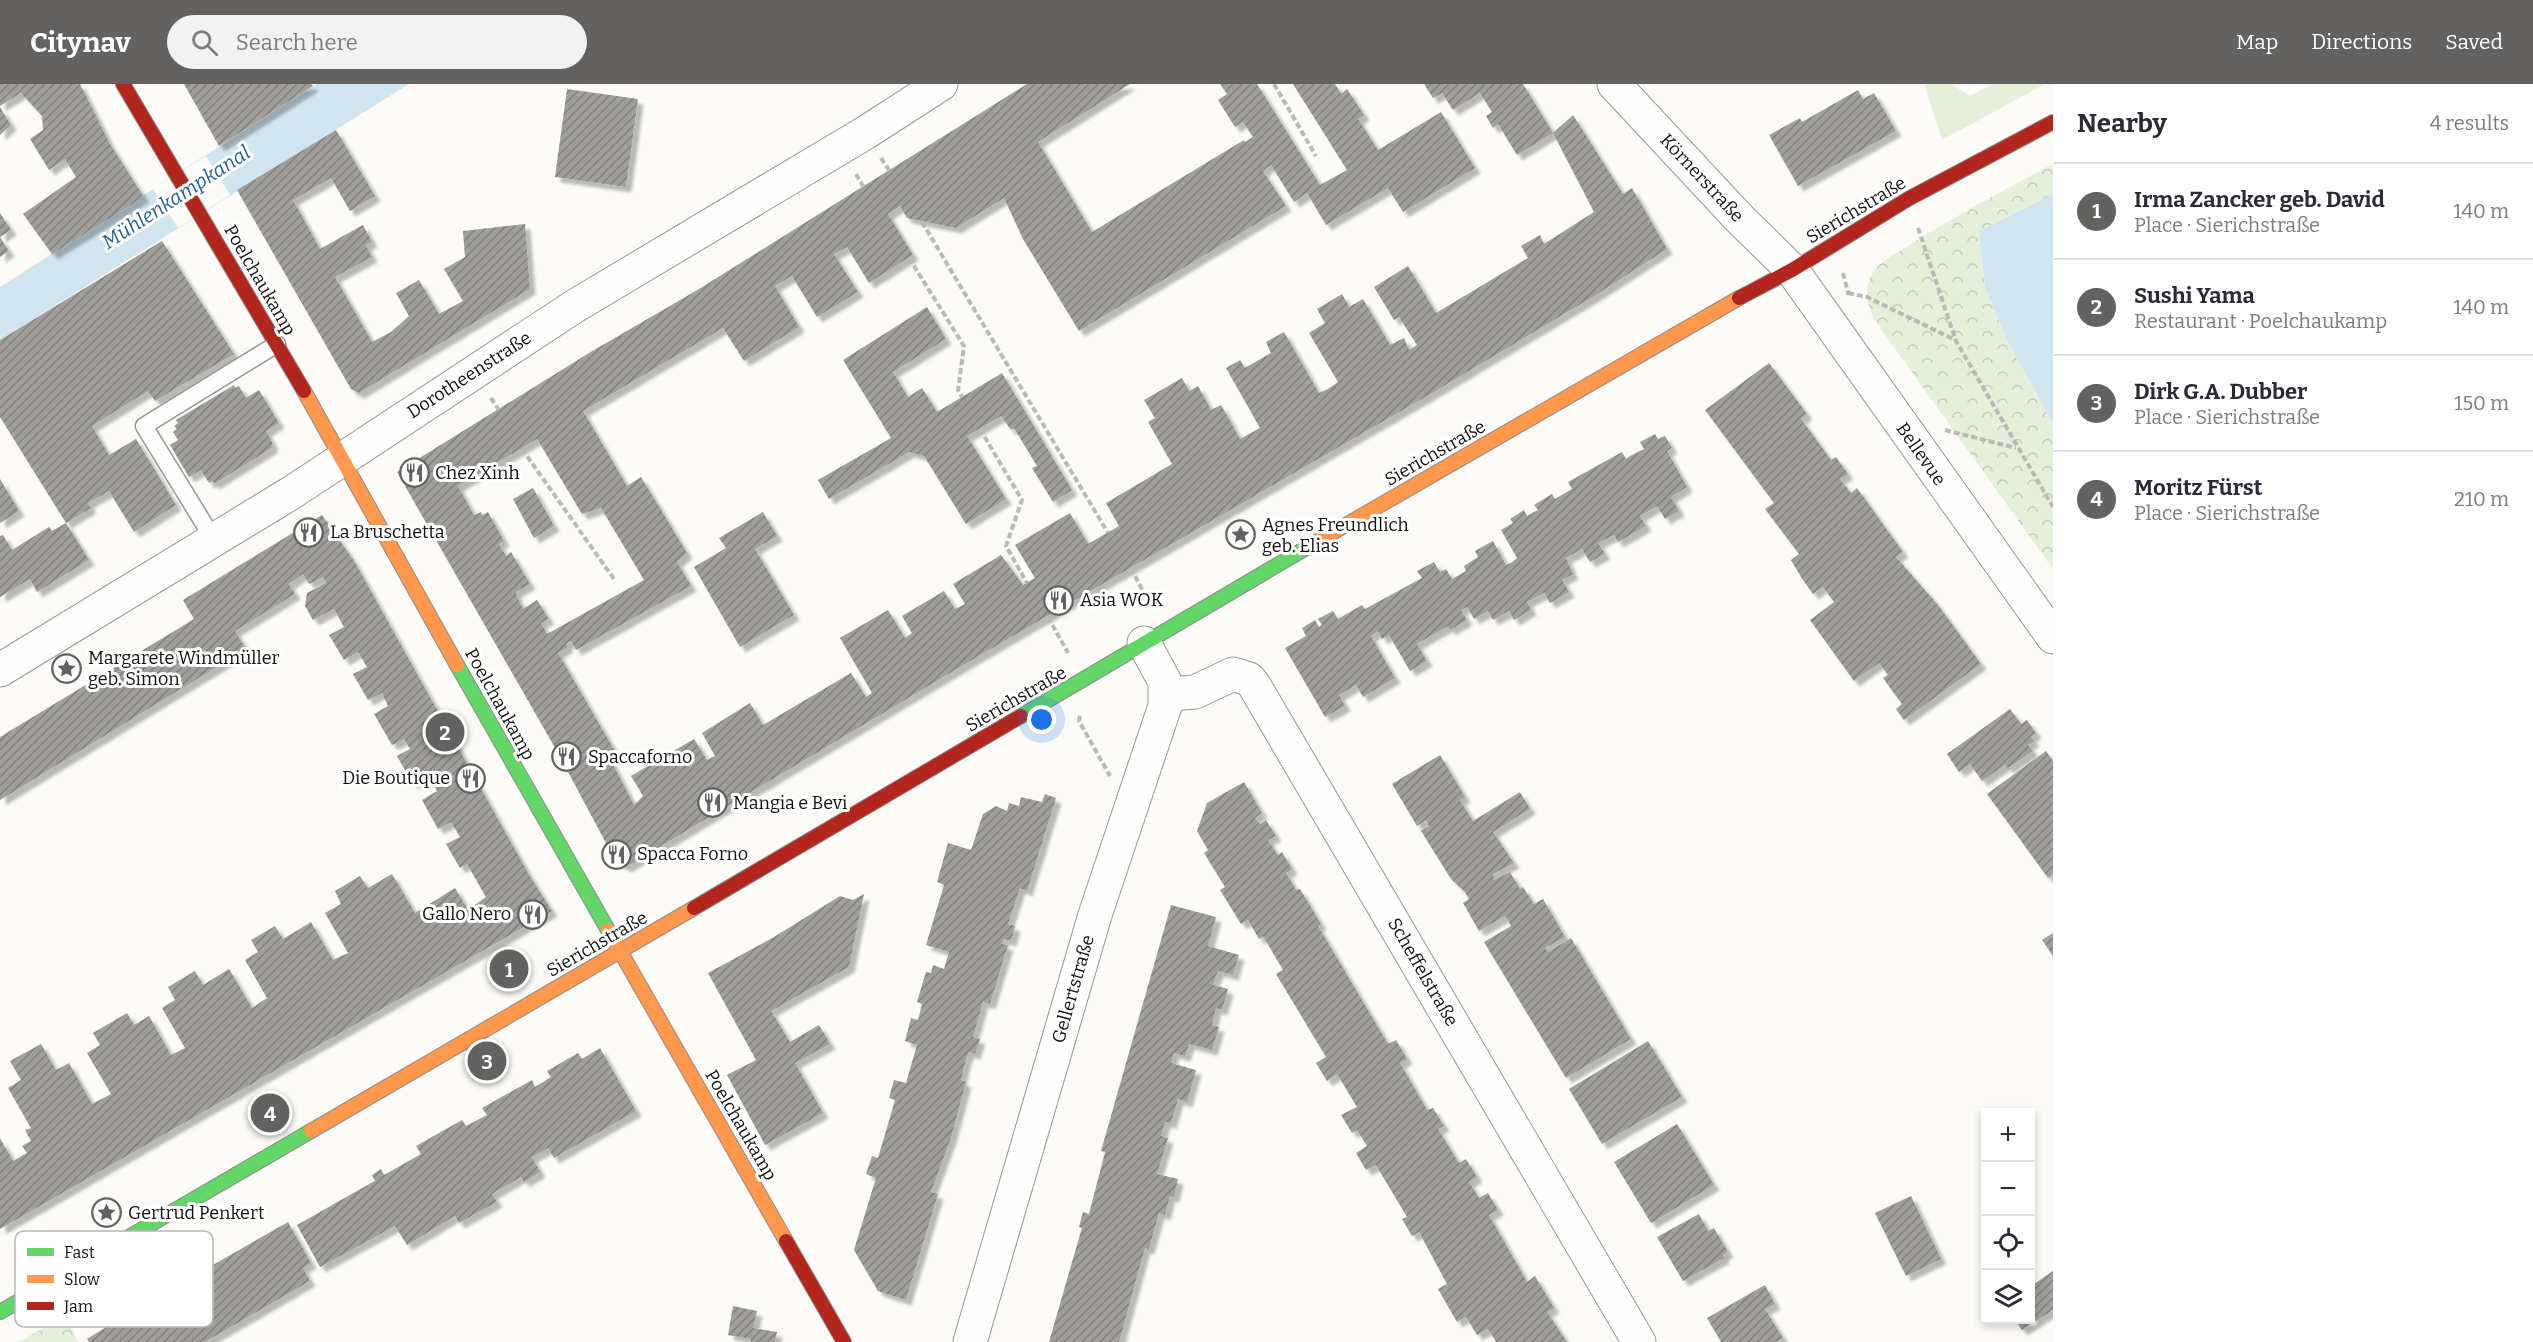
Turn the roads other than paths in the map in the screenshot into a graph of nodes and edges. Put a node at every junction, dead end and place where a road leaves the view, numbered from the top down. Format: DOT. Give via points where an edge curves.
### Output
graph roads {
  1 [pos="123,84"];
  2 [pos="941,84"];
  3 [pos="1614,84"];
  4 [pos="2053,122"];
  5 [pos="1792,270"];
  6 [pos="277,344"];
  7 [pos="343,458"];
  8 [pos="214,540"];
  9 [pos="1153,637"];
  10 [pos="2053,637"];
  11 [pos="0,670"];
  12 [pos="1167,694"];
  13 [pos="621,951"];
  14 [pos="139,1231"];
  15 [pos="15,1303"];
  16 [pos="0,1312"];
  17 [pos="844,1342"];
  18 [pos="970,1342"];
  19 [pos="1640,1342"];
  1 -- 6 [label="main road, Poelchaukamp"];
  2 -- 7 [label="street, Dorotheenstraße" via="575,306"];
  3 -- 5 [label="street, Körnerstraße"];
  4 -- 5 [label="main road, Sierichstraße" via="1908,199"];
  5 -- 9 [label="main road, Sierichstraße"];
  5 -- 10 [label="street, Bellevue"];
  6 -- 7 [label="main road, Poelchaukamp"];
  6 -- 8 [label="lane" via="144,426"];
  7 -- 8 [label="street, Dorotheenstraße"];
  7 -- 13 [label="main road, Poelchaukamp"];
  8 -- 11 [label="street, Dorotheenstraße"];
  9 -- 12 [label="street"];
  9 -- 13 [label="main road, Sierichstraße"];
  12 -- 18 [label="street, Gellertstraße" via="1095,915"];
  12 -- 19 [label="street, Scheffelstraße" via="1195,692 1233,674 1254,685"];
  13 -- 14 [label="main road, Sierichstraße"];
  13 -- 17 [label="main road, Poelchaukamp"];
  15 -- 16 [label="main road, Sierichstraße"];
}
